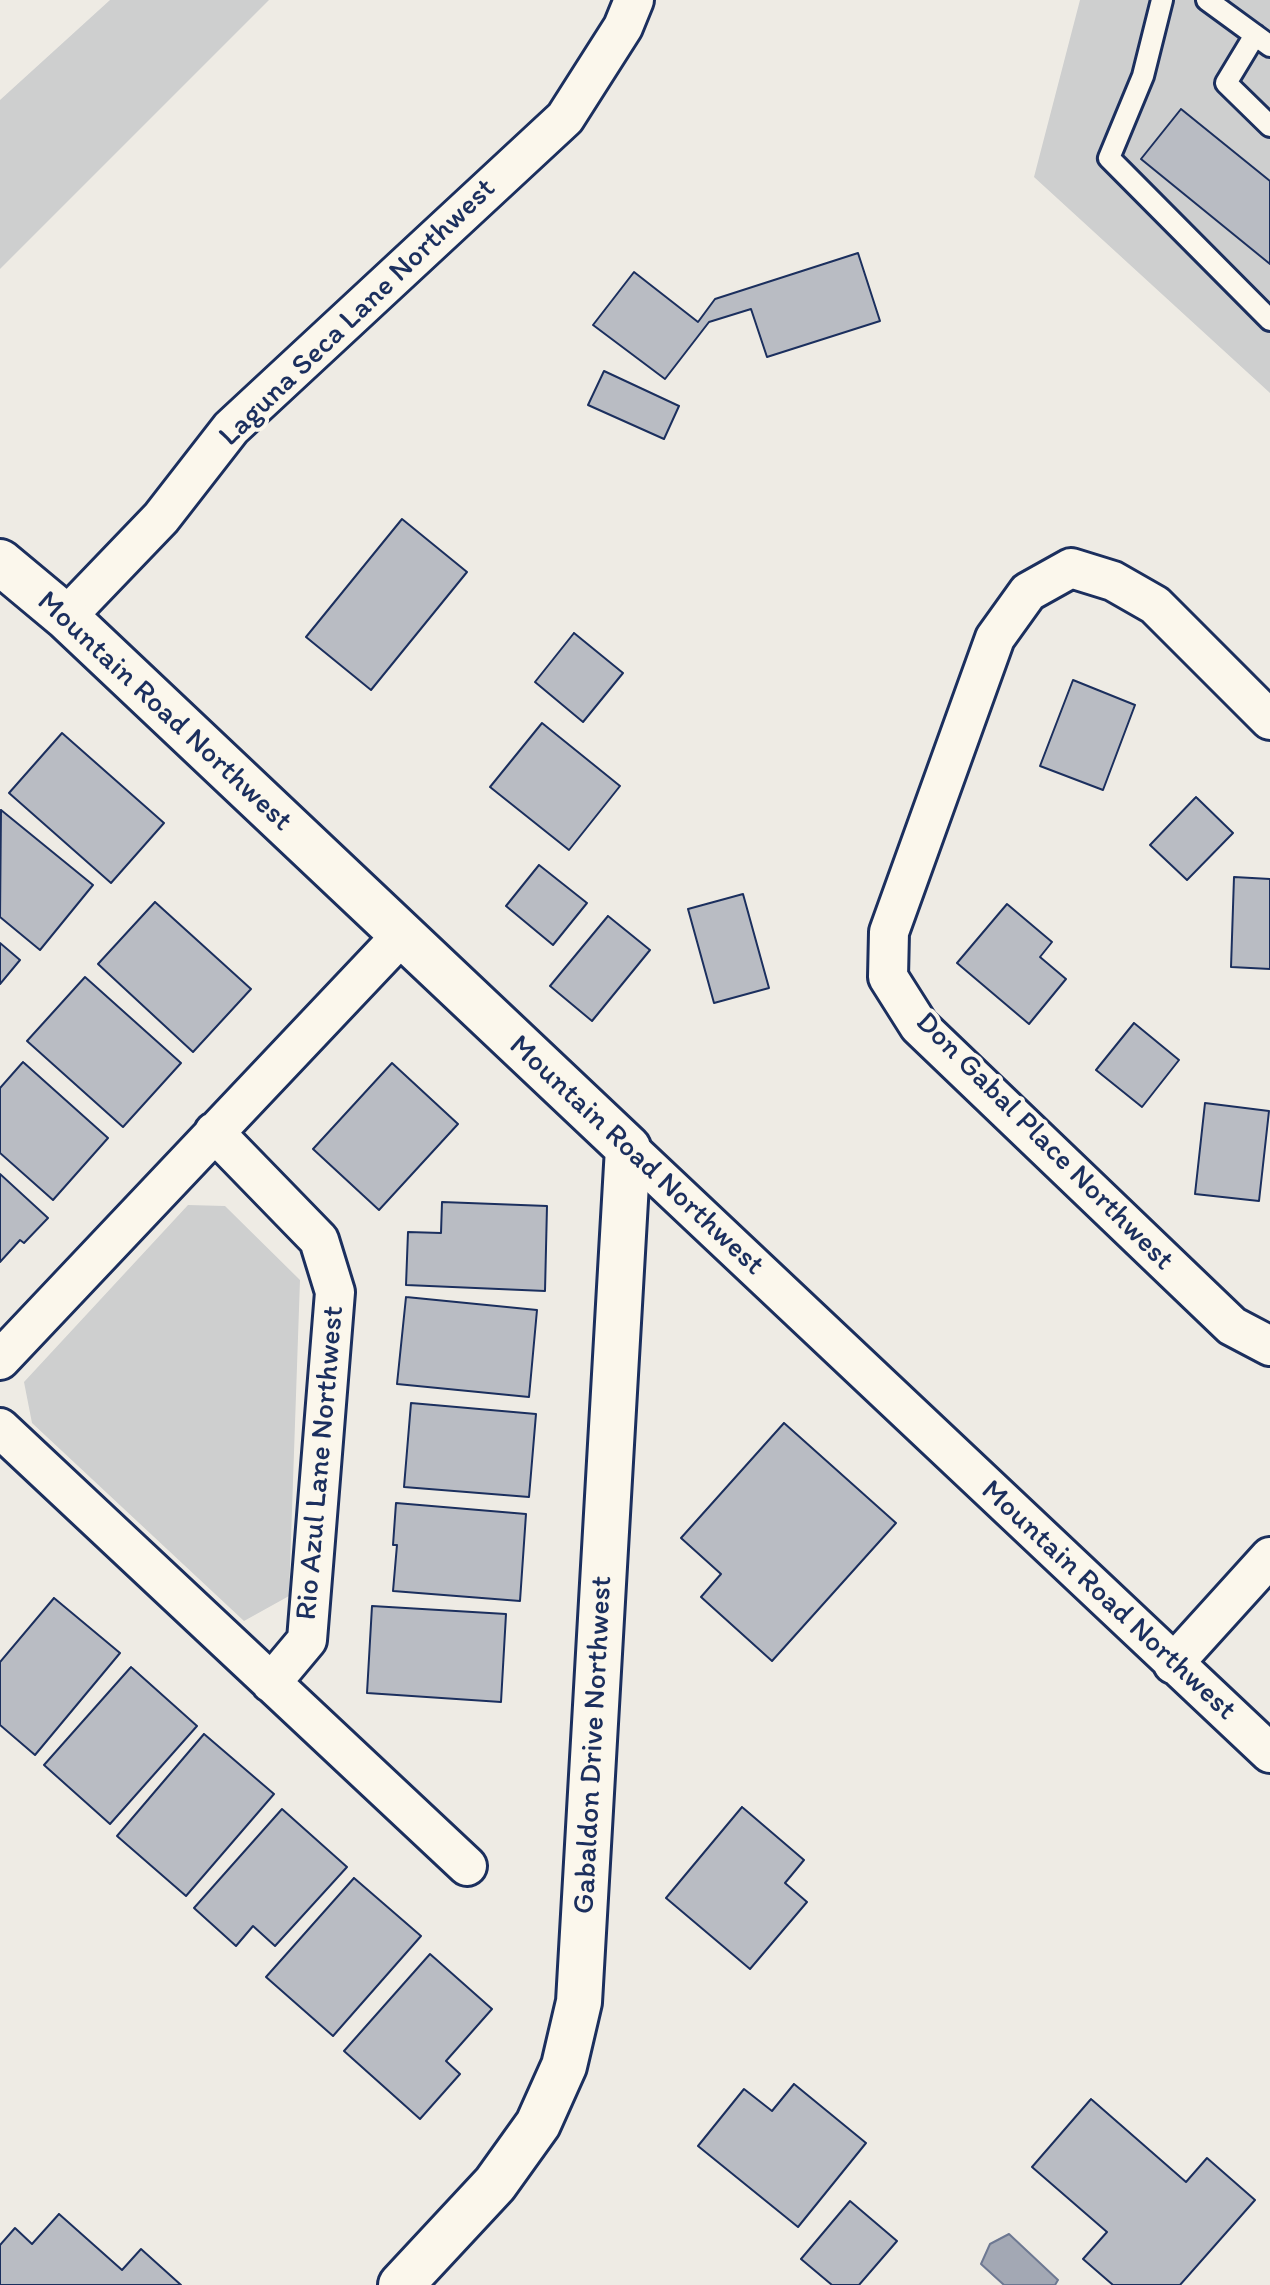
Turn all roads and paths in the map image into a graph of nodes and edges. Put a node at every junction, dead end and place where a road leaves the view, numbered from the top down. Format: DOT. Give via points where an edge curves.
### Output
graph roads {
  1 [pos="634,0"];
  2 [pos="1162,0"];
  3 [pos="1207,0"];
  4 [pos="1262,41"];
  5 [pos="1270,126"];
  6 [pos="1270,320"];
  7 [pos="0,562"];
  8 [pos="66,617"];
  9 [pos="1270,720"];
  10 [pos="401,936"];
  11 [pos="214,1132"];
  12 [pos="628,1148"];
  13 [pos="1270,1346"];
  14 [pos="0,1360"];
  15 [pos="0,1428"];
  16 [pos="1270,1557"];
  17 [pos="1173,1664"];
  18 [pos="271,1683"];
  19 [pos="1270,1753"];
  20 [pos="467,1866"];
  21 [pos="401,2285"];
  1 -- 8 [label="street, Laguna Seca Lane Northwest" via="623,27 565,118 231,428 161,518"];
  2 -- 6 [label="lane" via="1143,76 1109,158"];
  3 -- 4 [label="lane"];
  4 -- 5 [label="lane" via="1226,83"];
  7 -- 8 [label="street, Mountain Road Northwest"];
  8 -- 10 [label="street, Mountain Road Northwest"];
  9 -- 13 [label="street, Don Gabal Place Northwest" via="1155,605 1113,581 1071,568 1028,592 995,638 889,932 888,977 919,1026 1232,1326"];
  10 -- 11 [label="street"];
  10 -- 12 [label="street, Mountain Road Northwest"];
  11 -- 14 [label="street"];
  11 -- 18 [label="street, Rio Azul Lane Northwest" via="319,1240 335,1292 307,1640"];
  12 -- 17 [label="street, Mountain Road Northwest"];
  12 -- 21 [label="street, Gabaldon Drive Northwest" via="579,2002 564,2066 538,2124 495,2184"];
  15 -- 18 [label="street"];
  16 -- 17 [label="street"];
  17 -- 19 [label="street, Mountain Road Northwest"];
  18 -- 20 [label="street"];
}
